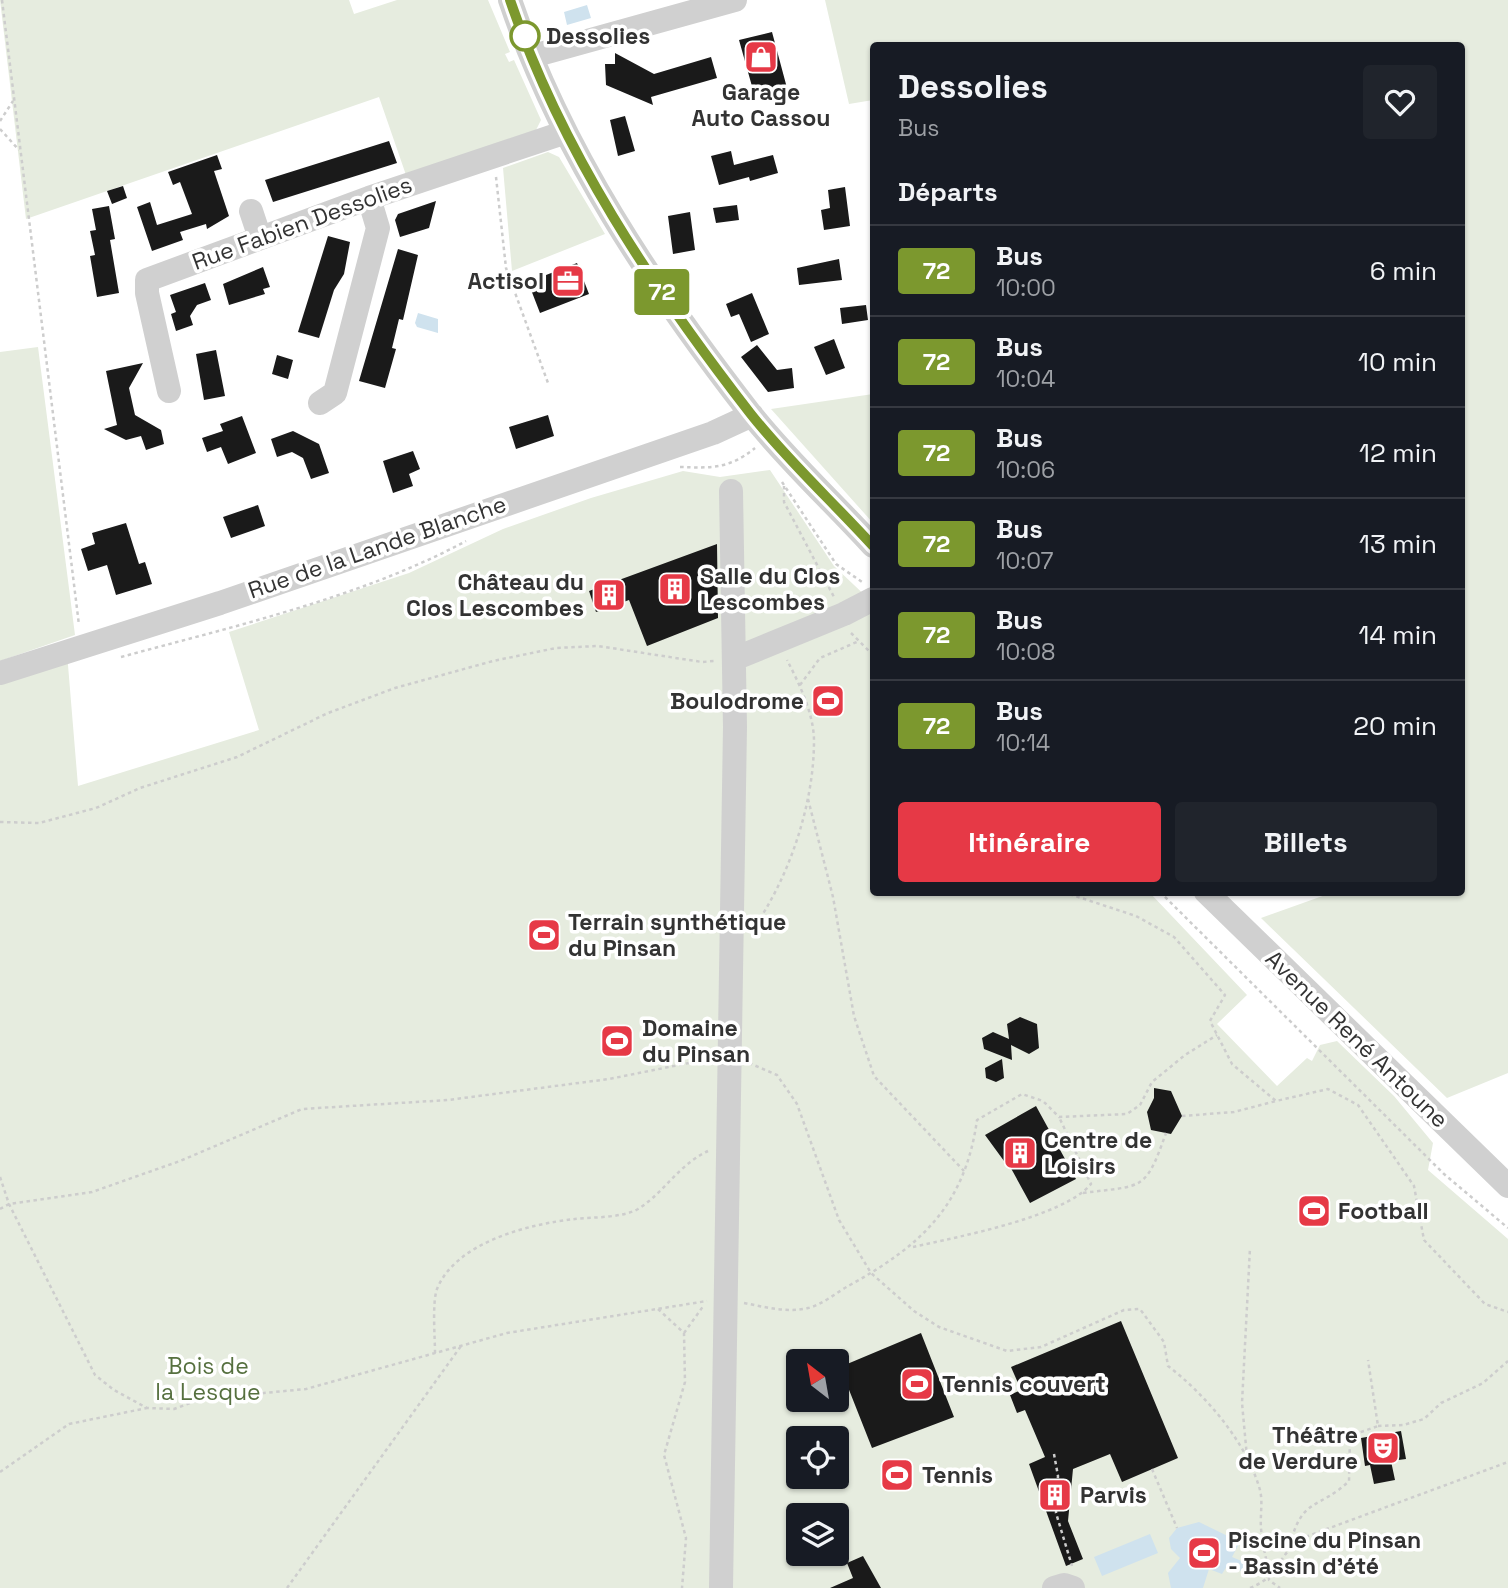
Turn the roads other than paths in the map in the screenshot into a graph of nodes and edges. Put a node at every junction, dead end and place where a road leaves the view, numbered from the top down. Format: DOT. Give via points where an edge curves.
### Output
graph roads {
  1 [pos="510,0"];
  2 [pos="735,0"];
  3 [pos="533,55"];
  4 [pos="566,132"];
  5 [pos="369,198"];
  6 [pos="251,211"];
  7 [pos="260,238"];
  8 [pos="169,391"];
  9 [pos="320,403"];
  10 [pos="752,415"];
  11 [pos="732,491"];
  12 [pos="870,543"];
  13 [pos="870,594"];
  14 [pos="734,659"];
  15 [pos="0,673"];
  16 [pos="1210,896"];
  17 [pos="1508,1186"];
  18 [pos="721,1588"];
  1 -- 3 [label="street"];
  2 -- 3 [label="street"];
  3 -- 4 [label="street"];
  4 -- 5 [label="street, Rue Fabien Dessolies"];
  4 -- 10 [label="street" via="641,263"];
  5 -- 7 [label="street, Rue Fabien Dessolies"];
  5 -- 9 [label="street" via="378,228 335,393"];
  6 -- 7 [label="street"];
  7 -- 8 [label="street, Rue Fabien Dessolies" via="147,280"];
  10 -- 12 [label="street"];
  10 -- 15 [label="street, Rue de la Lande Blanche" via="713,433"];
  11 -- 14 [label="street"];
  13 -- 14 [label="street" via="844,614"];
  14 -- 18 [label="street" via="730,1055 716,1300"];
  16 -- 17 [label="street, Avenue René Antoune"];
}
